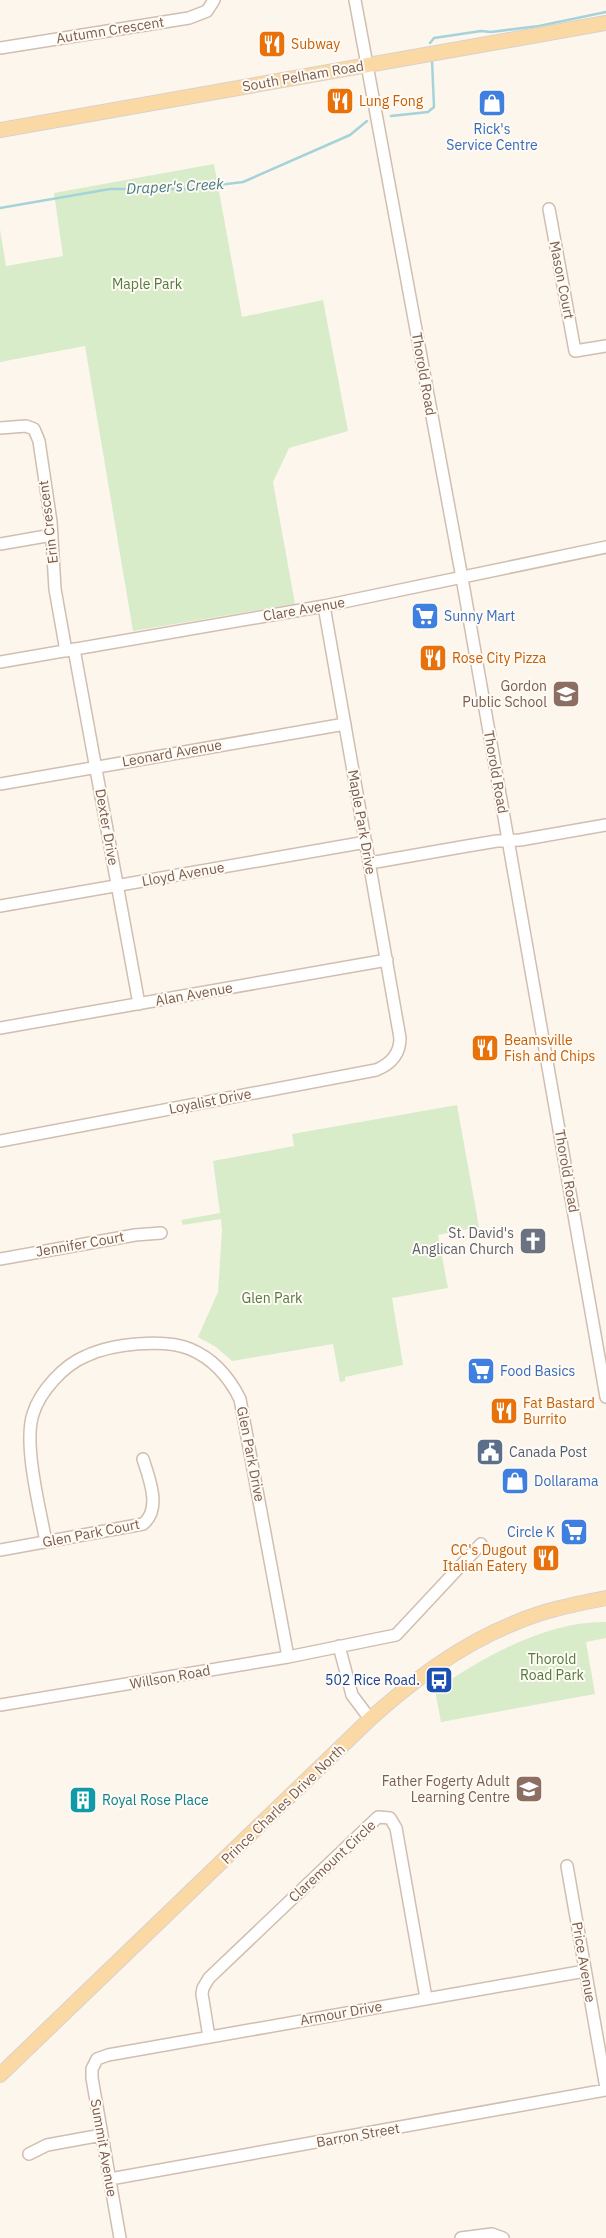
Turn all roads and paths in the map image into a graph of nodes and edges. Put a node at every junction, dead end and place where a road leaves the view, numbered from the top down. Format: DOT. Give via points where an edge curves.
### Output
graph roads {
  1 [pos="214,0"];
  2 [pos="355,0"];
  3 [pos="606,23"];
  4 [pos="0,48"];
  5 [pos="368,64"];
  6 [pos="0,130"];
  7 [pos="549,209"];
  8 [pos="606,346"];
  9 [pos="0,428"];
  10 [pos="52,536"];
  11 [pos="0,544"];
  12 [pos="606,547"];
  13 [pos="462,578"];
  14 [pos="324,606"];
  15 [pos="70,650"];
  16 [pos="0,662"];
  17 [pos="345,724"];
  18 [pos="96,766"];
  19 [pos="0,784"];
  20 [pos="606,824"];
  21 [pos="508,841"];
  22 [pos="366,842"];
  23 [pos="370,863"];
  24 [pos="117,886"];
  25 [pos="0,906"];
  26 [pos="387,960"];
  27 [pos="139,1004"];
  28 [pos="0,1028"];
  29 [pos="400,1038"];
  30 [pos="0,1141"];
  31 [pos="161,1233"];
  32 [pos="0,1259"];
  33 [pos="606,1397"];
  34 [pos="143,1459"];
  35 [pos="46,1542"];
  36 [pos="481,1544"];
  37 [pos="0,1550"];
  38 [pos="606,1588"];
  39 [pos="606,1598"];
  40 [pos="564,1606"];
  41 [pos="606,1607"];
  42 [pos="339,1646"];
  43 [pos="288,1657"];
  44 [pos="0,1706"];
  45 [pos="370,1719"];
  46 [pos="567,1866"];
  47 [pos="585,1970"];
  48 [pos="426,1998"];
  49 [pos="209,2037"];
  50 [pos="602,2038"];
  51 [pos="97,2059"];
  52 [pos="0,2075"];
  53 [pos="606,2089"];
  54 [pos="102,2135"];
  55 [pos="29,2154"];
  56 [pos="110,2179"];
  57 [pos="120,2238"];
  58 [pos="460,2238"];
  59 [pos="503,2238"];
  1 -- 4 [label="street, Autumn Crescent" via="207,11 189,18"];
  2 -- 5 [label="street, Thorold Road"];
  3 -- 5 [label="main road, South Pelham Road"];
  5 -- 6 [label="main road, South Pelham Road"];
  5 -- 13 [label="street, Thorold Road"];
  7 -- 8 [label="street, Mason Court" via="575,351"];
  9 -- 10 [label="street, Erin Crescent" via="26,426 34,429 39,441"];
  10 -- 11 [label="street"];
  10 -- 15 [label="street, Erin Crescent" via="55,589"];
  12 -- 13 [label="street, Clare Avenue"];
  13 -- 14 [label="street, Clare Avenue"];
  13 -- 21 [label="street, Thorold Road"];
  14 -- 15 [label="street, Clare Avenue"];
  14 -- 17 [label="street, Maple Park Drive"];
  15 -- 16 [label="street, Clare Avenue"];
  15 -- 18 [label="street, Dexter Drive"];
  17 -- 18 [label="street, Leonard Avenue"];
  17 -- 22 [label="street, Maple Park Drive"];
  18 -- 19 [label="street, Leonard Avenue"];
  18 -- 24 [label="street, Dexter Drive"];
  20 -- 21 [label="street"];
  21 -- 23 [label="street"];
  21 -- 33 [label="street, Thorold Road"];
  22 -- 23 [label="street, Maple Park Drive"];
  22 -- 24 [label="street, Lloyd Avenue"];
  23 -- 26 [label="street, Maple Park Drive"];
  24 -- 25 [label="street, Lloyd Avenue"];
  24 -- 27 [label="street, Dexter Drive"];
  26 -- 27 [label="street, Alan Avenue"];
  26 -- 29 [label="street, Maple Park Drive"];
  27 -- 28 [label="street, Alan Avenue"];
  29 -- 30 [label="street, Loyalist Drive" via="400,1048 394,1058 376,1070"];
  31 -- 32 [label="street, Jennifer Court" via="135,1234"];
  34 -- 35 [label="street, Glen Park Court" via="153,1504 146,1522"];
  35 -- 37 [label="street, Glen Park Court"];
  35 -- 43 [label="street, Glen Park Drive" via="29,1436 33,1413 45,1392 76,1361 95,1352 149,1342 190,1348 225,1374 240,1399"];
  36 -- 42 [label="street, Willson Road" via="396,1635"];
  38 -- 40 [label="main road"];
  39 -- 40 [label="main road, Prince Charles Drive North"];
  40 -- 41 [label="main road"];
  40 -- 45 [label="main road, Prince Charles Drive North" via="518,1621 452,1654 420,1676"];
  42 -- 43 [label="street, Willson Road"];
  42 -- 45 [label="street" via="352,1695"];
  43 -- 44 [label="street, Willson Road"];
  45 -- 52 [label="main road, Prince Charles Drive North"];
  46 -- 47 [label="street, Price Avenue"];
  47 -- 48 [label="street, Armour Drive"];
  47 -- 50 [label="street, Price Avenue"];
  48 -- 49 [label="street, Armour Drive"];
  48 -- 49 [label="street, Claremount Circle" via="396,1828 390,1818 378,1817 209,1978 202,1994"];
  49 -- 51 [label="street, Armour Drive"];
  50 -- 53 [label="street, Price Avenue"];
  51 -- 54 [label="street, Summit Avenue" via="92,2069"];
  53 -- 56 [label="street, Barron Street"];
  54 -- 55 [label="street" via="47,2145"];
  54 -- 56 [label="street, Summit Avenue"];
  56 -- 57 [label="street, Summit Avenue"];
  58 -- 59 [label="street" via="492,2234"];
}
